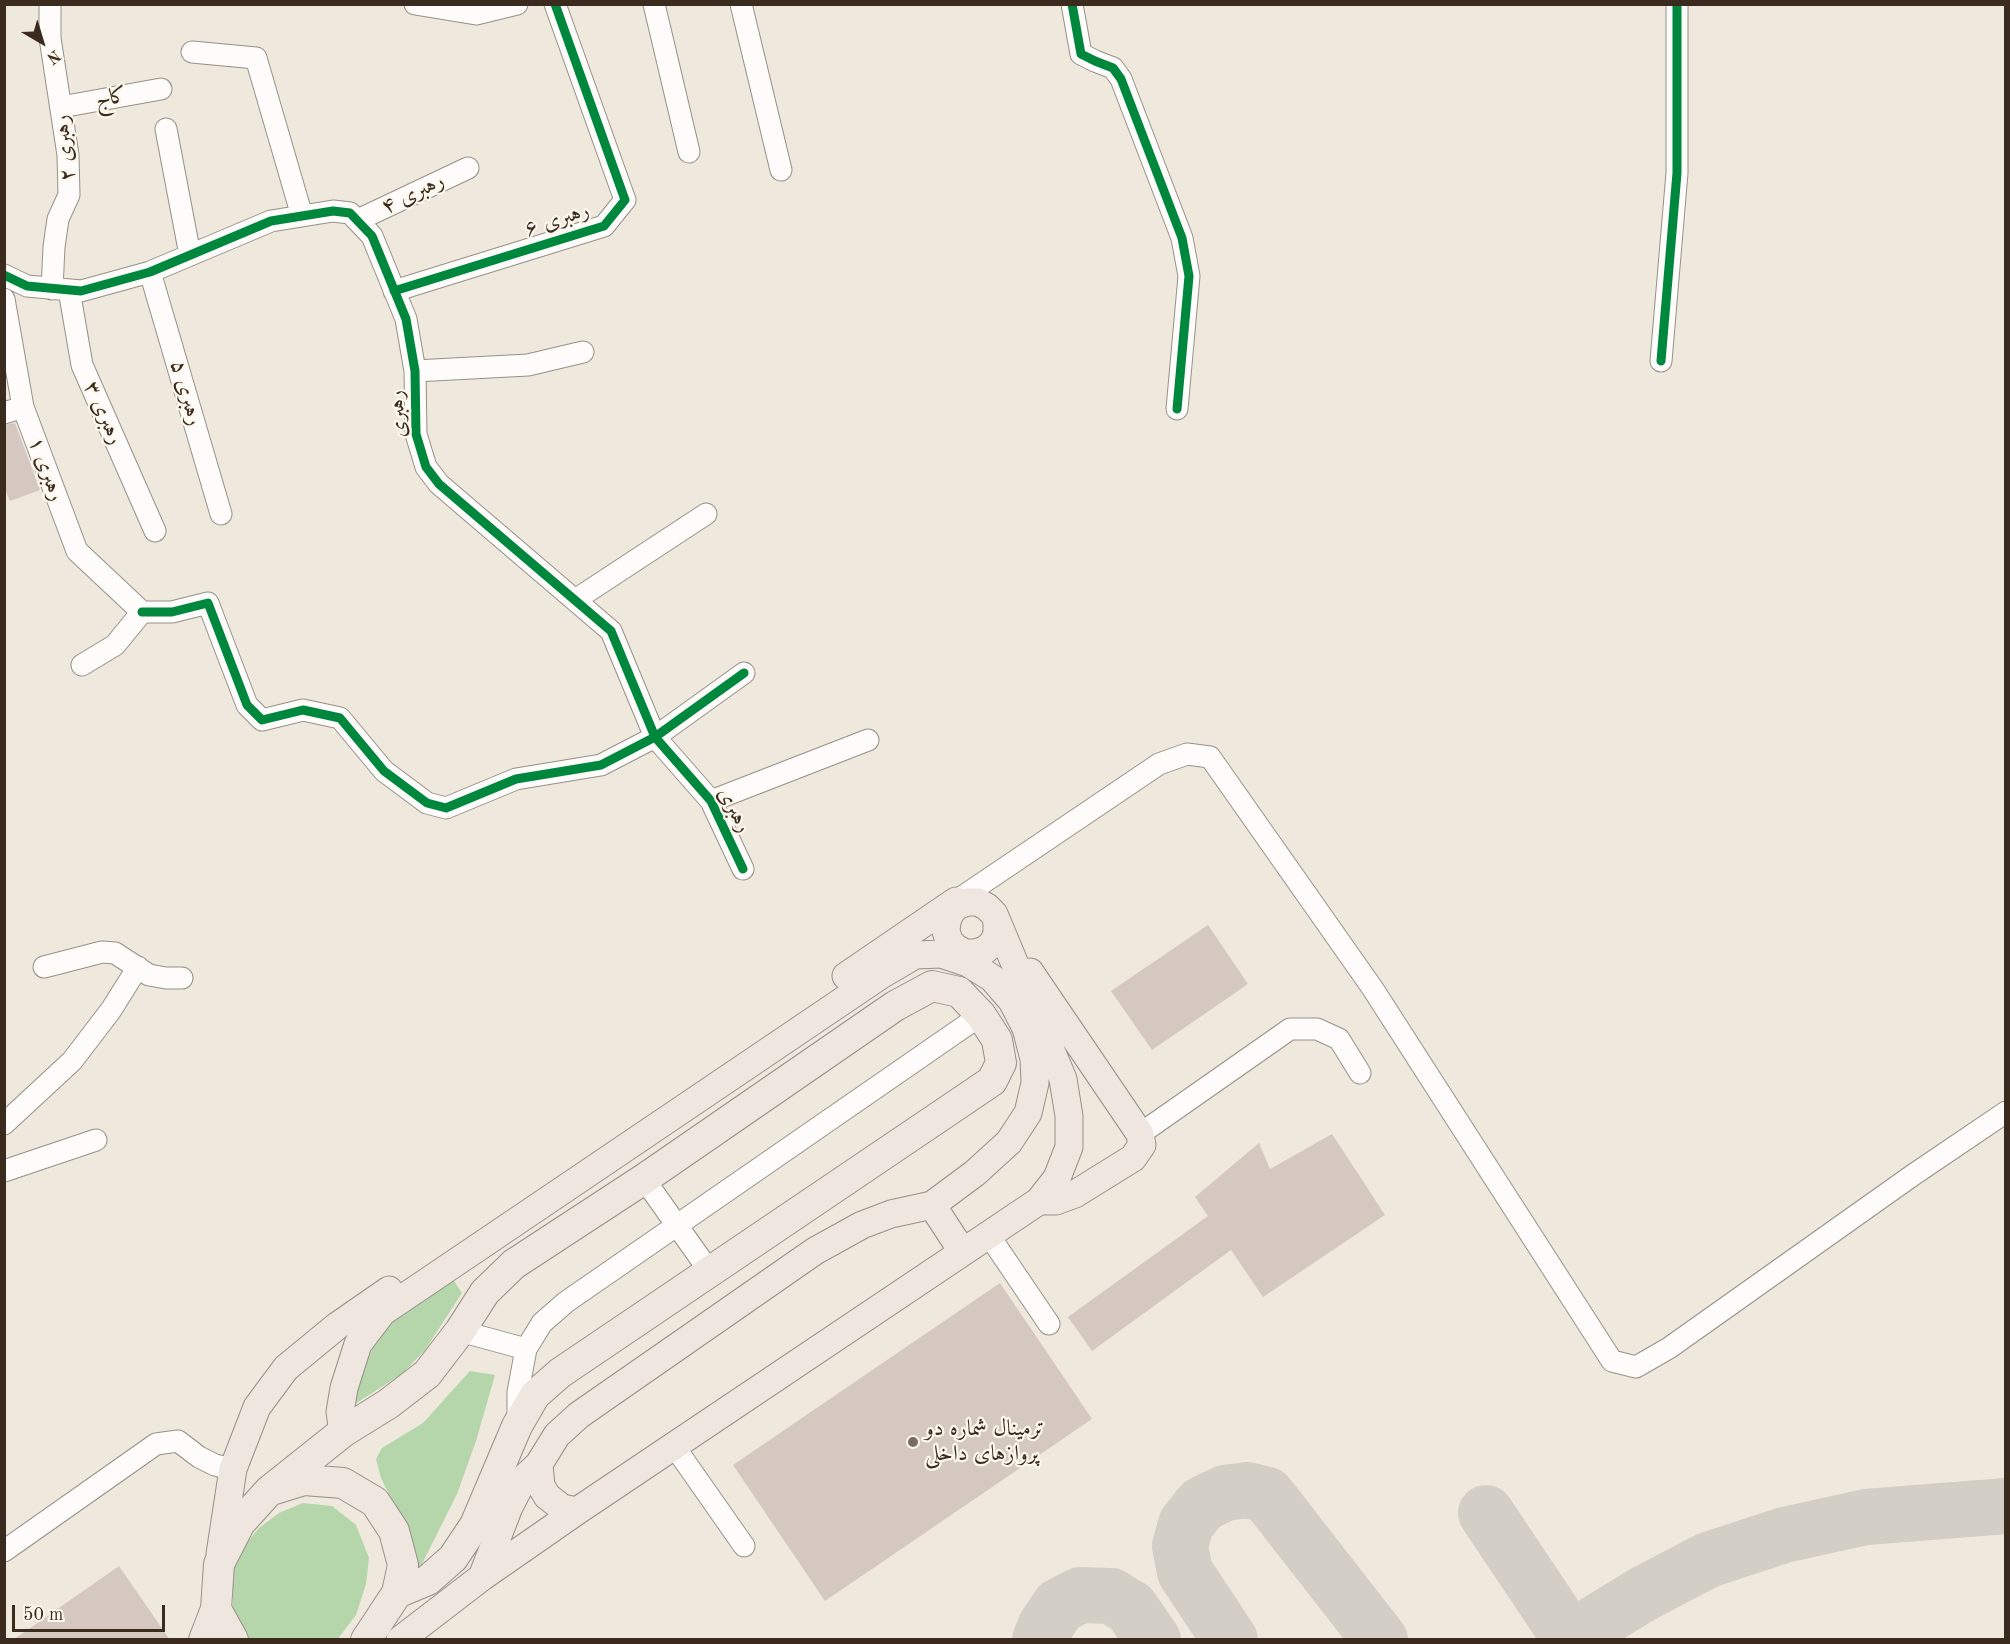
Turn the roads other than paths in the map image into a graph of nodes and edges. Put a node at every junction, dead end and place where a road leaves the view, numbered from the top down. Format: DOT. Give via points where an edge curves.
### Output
graph roads {
  1 [pos="50,4"];
  2 [pos="415,4"];
  3 [pos="517,4"];
  4 [pos="555,4"];
  5 [pos="654,4"];
  6 [pos="741,4"];
  7 [pos="1072,4"];
  8 [pos="1677,4"];
  9 [pos="192,52"];
  10 [pos="161,89"];
  11 [pos="61,107"];
  12 [pos="166,129"];
  13 [pos="689,152"];
  14 [pos="468,168"];
  15 [pos="781,170"];
  16 [pos="302,216"];
  17 [pos="358,220"];
  18 [pos="190,255"];
  19 [pos="150,272"];
  20 [pos="4,275"];
  21 [pos="61,290"];
  22 [pos="394,291"];
  23 [pos="4,299"];
  24 [pos="583,352"];
  25 [pos="1661,361"];
  26 [pos="415,371"];
  27 [pos="1177,409"];
  28 [pos="14,410"];
  29 [pos="221,514"];
  30 [pos="706,514"];
  31 [pos="155,531"];
  32 [pos="576,600"];
  33 [pos="142,612"];
  34 [pos="82,665"];
  35 [pos="744,673"];
  36 [pos="655,737"];
  37 [pos="868,740"];
  38 [pos="711,801"];
  39 [pos="743,869"];
  40 [pos="957,903"];
  41 [pos="998,924"];
  42 [pos="44,967"];
  43 [pos="138,967"];
  44 [pos="182,978"];
  45 [pos="981,1015"];
  46 [pos="1360,1073"];
  47 [pos="2006,1112"];
  48 [pos="4,1124"];
  49 [pos="1140,1134"];
  50 [pos="96,1140"];
  51 [pos="4,1171"];
  52 [pos="644,1179"];
  53 [pos="1039,1202"];
  54 [pos="932,1205"];
  55 [pos="677,1226"];
  56 [pos="988,1234"];
  57 [pos="962,1251"];
  58 [pos="419,1270"];
  59 [pos="710,1272"];
  60 [pos="378,1315"];
  61 [pos="1049,1324"];
  62 [pos="460,1331"];
  63 [pos="526,1349"];
  64 [pos="518,1426"];
  65 [pos="343,1432"];
  66 [pos="674,1446"];
  67 [pos="538,1464"];
  68 [pos="233,1469"];
  69 [pos="269,1491"];
  70 [pos="577,1511"];
  71 [pos="744,1546"];
  72 [pos="4,1551"];
  73 [pos="219,1564"];
  74 [pos="482,1577"];
  75 [pos="397,1593"];
  76 [pos="216,1609"];
  77 [pos="204,1640"];
  78 [pos="233,1640"];
  79 [pos="366,1640"];
  80 [pos="400,1640"];
  1 -- 11 [label="street, رهبری ۲" via="50,38"];
  2 -- 3 [label="street" via="476,14"];
  4 -- 22 [label="street, رهبری ۶" via="625,200 604,226"];
  5 -- 13 [label="street"];
  6 -- 15 [label="street"];
  7 -- 27 [label="street" via="1081,54 1113,68 1121,79 1182,238 1189,276"];
  8 -- 25 [label="street" via="1677,173"];
  9 -- 16 [label="street" via="256,58"];
  10 -- 11 [label="street, کاج"];
  11 -- 21 [label="street, رهبری ۲" via="69,195 58,219 54,247"];
  12 -- 18 [label="street"];
  14 -- 17 [label="street, رهبری ۴"];
  16 -- 17 [label="street" via="333,211 350,213"];
  16 -- 18 [label="street" via="271,222"];
  17 -- 22 [label="street, رهبری" via="372,236"];
  18 -- 19 [label="street"];
  19 -- 21 [label="street" via="81,291"];
  19 -- 29 [label="street, رهبری ۵"];
  20 -- 21 [label="street" via="27,286"];
  21 -- 31 [label="street, رهبری ۳" via="82,364"];
  22 -- 26 [label="street, رهبری" via="406,319"];
  23 -- 28 [label="street, رهبری ۱"];
  24 -- 26 [label="street" via="528,365"];
  26 -- 32 [label="street, رهبری" via="416,434 426,467 439,484"];
  28 -- 33 [label="street, رهبری ۱" via="77,551"];
  30 -- 32 [label="street"];
  32 -- 36 [label="street, رهبری" via="611,631"];
  33 -- 34 [label="street" via="115,645"];
  33 -- 36 [label="street" via="172,612 208,603 247,705 262,720 303,710 340,718 384,771 427,802 446,808 516,779 601,765"];
  35 -- 36 [label="street"];
  36 -- 38 [label="street, رهبری"];
  37 -- 38 [label="street"];
  38 -- 39 [label="street, رهبری"];
  40 -- 41 [label="main road" via="978,902 994,914"];
  40 -- 41 [label="main road" via="946,931 949,941 965,953 985,950 993,943"];
  40 -- 47 [label="street" via="1159,764 1187,754 1210,757 1373,989 1611,1361 1636,1367 1669,1348"];
  40 -- 58 [label="main road"];
  41 -- 49 [label="main road"];
  41 -- 53 [label="main road" via="1063,1079 1069,1116 1069,1147 1057,1178"];
  42 -- 43 [label="street" via="102,952 115,952"];
  43 -- 44 [label="street" via="149,975"];
  43 -- 48 [label="street" via="72,1061"];
  45 -- 52 [label="highway" via="959,992 932,986 895,1006"];
  45 -- 55 [label="street"];
  45 -- 59 [label="highway" via="997,1040 1001,1063 992,1081"];
  46 -- 49 [label="street" via="1339,1040 1317,1029 1290,1029"];
  49 -- 53 [label="main road" via="1142,1145 1133,1158 1075,1194"];
  50 -- 51 [label="street"];
  52 -- 55 [label="street"];
  52 -- 62 [label="highway" via="514,1264 486,1292"];
  53 -- 56 [label="main road"];
  54 -- 57 [label="main road"];
  54 -- 60 [label="main road" via="1009,1142 1028,1113 1035,1083 1026,1028 1012,1001 992,978 969,963 941,954 915,955 881,975"];
  54 -- 67 [label="main road" via="862,1225 815,1251 579,1415 557,1435"];
  55 -- 59 [label="street"];
  55 -- 63 [label="street" via="566,1302 542,1323"];
  56 -- 57 [label="main road"];
  56 -- 61 [label="street"];
  57 -- 66 [label="main road"];
  58 -- 60 [label="main road"];
  58 -- 68 [label="main road" via="337,1326 286,1368 258,1407"];
  59 -- 64 [label="highway" via="560,1373 535,1395"];
  60 -- 65 [label="main road" via="358,1344 344,1388 340,1412"];
  62 -- 63 [label="street"];
  62 -- 65 [label="highway" via="427,1374"];
  63 -- 64 [label="street"];
  64 -- 75 [label="highway" via="475,1525 453,1558 428,1580"];
  65 -- 69 [label="highway"];
  66 -- 70 [label="main road"];
  66 -- 71 [label="street"];
  67 -- 70 [label="main road" via="541,1486 547,1496 561,1508"];
  67 -- 74 [label="main road" via="524,1478 509,1507"];
  68 -- 72 [label="street" via="215,1465 178,1440 156,1444"];
  68 -- 73 [label="main road"];
  69 -- 73 [label="highway" via="240,1522"];
  69 -- 75 [label="highway" via="304,1480 343,1483 375,1502 394,1531 402,1565"];
  70 -- 74 [label="main road"];
  73 -- 76 [label="highway"];
  74 -- 80 [label="main road"];
  75 -- 79 [label="highway"];
  76 -- 77 [label="highway"];
  76 -- 78 [label="highway"];
}
